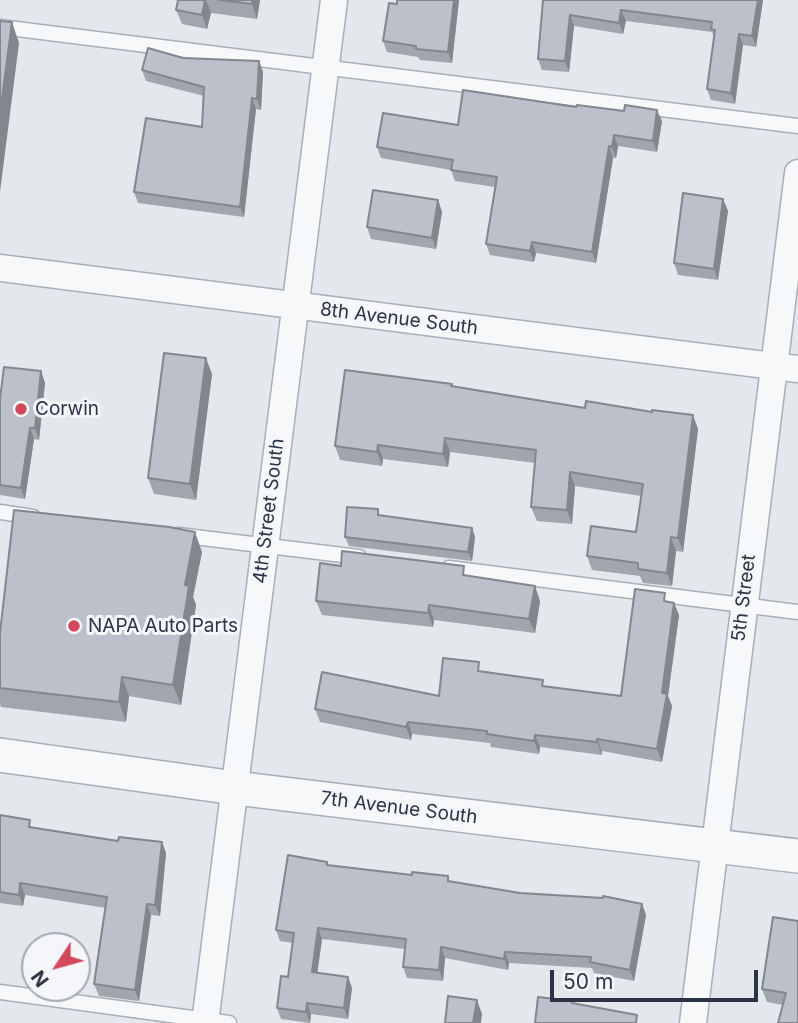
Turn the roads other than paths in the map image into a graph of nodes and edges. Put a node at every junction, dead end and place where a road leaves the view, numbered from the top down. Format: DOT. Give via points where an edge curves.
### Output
graph roads {
  1 [pos="334,0"];
  2 [pos="0,27"];
  3 [pos="326,67"];
  4 [pos="798,126"];
  5 [pos="798,173"];
  6 [pos="0,268"];
  7 [pos="295,306"];
  8 [pos="786,367"];
  9 [pos="0,512"];
  10 [pos="53,519"];
  11 [pos="159,533"];
  12 [pos="264,546"];
  13 [pos="376,559"];
  14 [pos="430,566"];
  15 [pos="744,605"];
  16 [pos="798,612"];
  17 [pos="0,755"];
  18 [pos="235,788"];
  19 [pos="713,846"];
  20 [pos="798,856"];
  21 [pos="0,992"];
  22 [pos="213,1022"];
  23 [pos="693,1023"];
  1 -- 3 [label="street, 4th Street South"];
  2 -- 3 [label="lane"];
  3 -- 4 [label="lane"];
  3 -- 7 [label="street, 4th Street South"];
  5 -- 8 [label="street, 5th Street"];
  6 -- 7 [label="street, 8th Avenue South"];
  7 -- 8 [label="street, 8th Avenue South"];
  7 -- 12 [label="street, 4th Street South"];
  8 -- 15 [label="street, 5th Street"];
  9 -- 10 [label="lane"];
  11 -- 12 [label="lane"];
  12 -- 13 [label="lane"];
  12 -- 18 [label="street, 4th Street South"];
  14 -- 15 [label="lane"];
  15 -- 16 [label="lane"];
  15 -- 19 [label="street, 5th Street"];
  17 -- 18 [label="street, 7th Avenue South"];
  18 -- 19 [label="street, 7th Avenue South"];
  18 -- 22 [label="street, 4th Street South"];
  19 -- 20 [label="street, 7th Avenue South"];
  19 -- 23 [label="street, 5th Street"];
  21 -- 22 [label="lane"];
}
